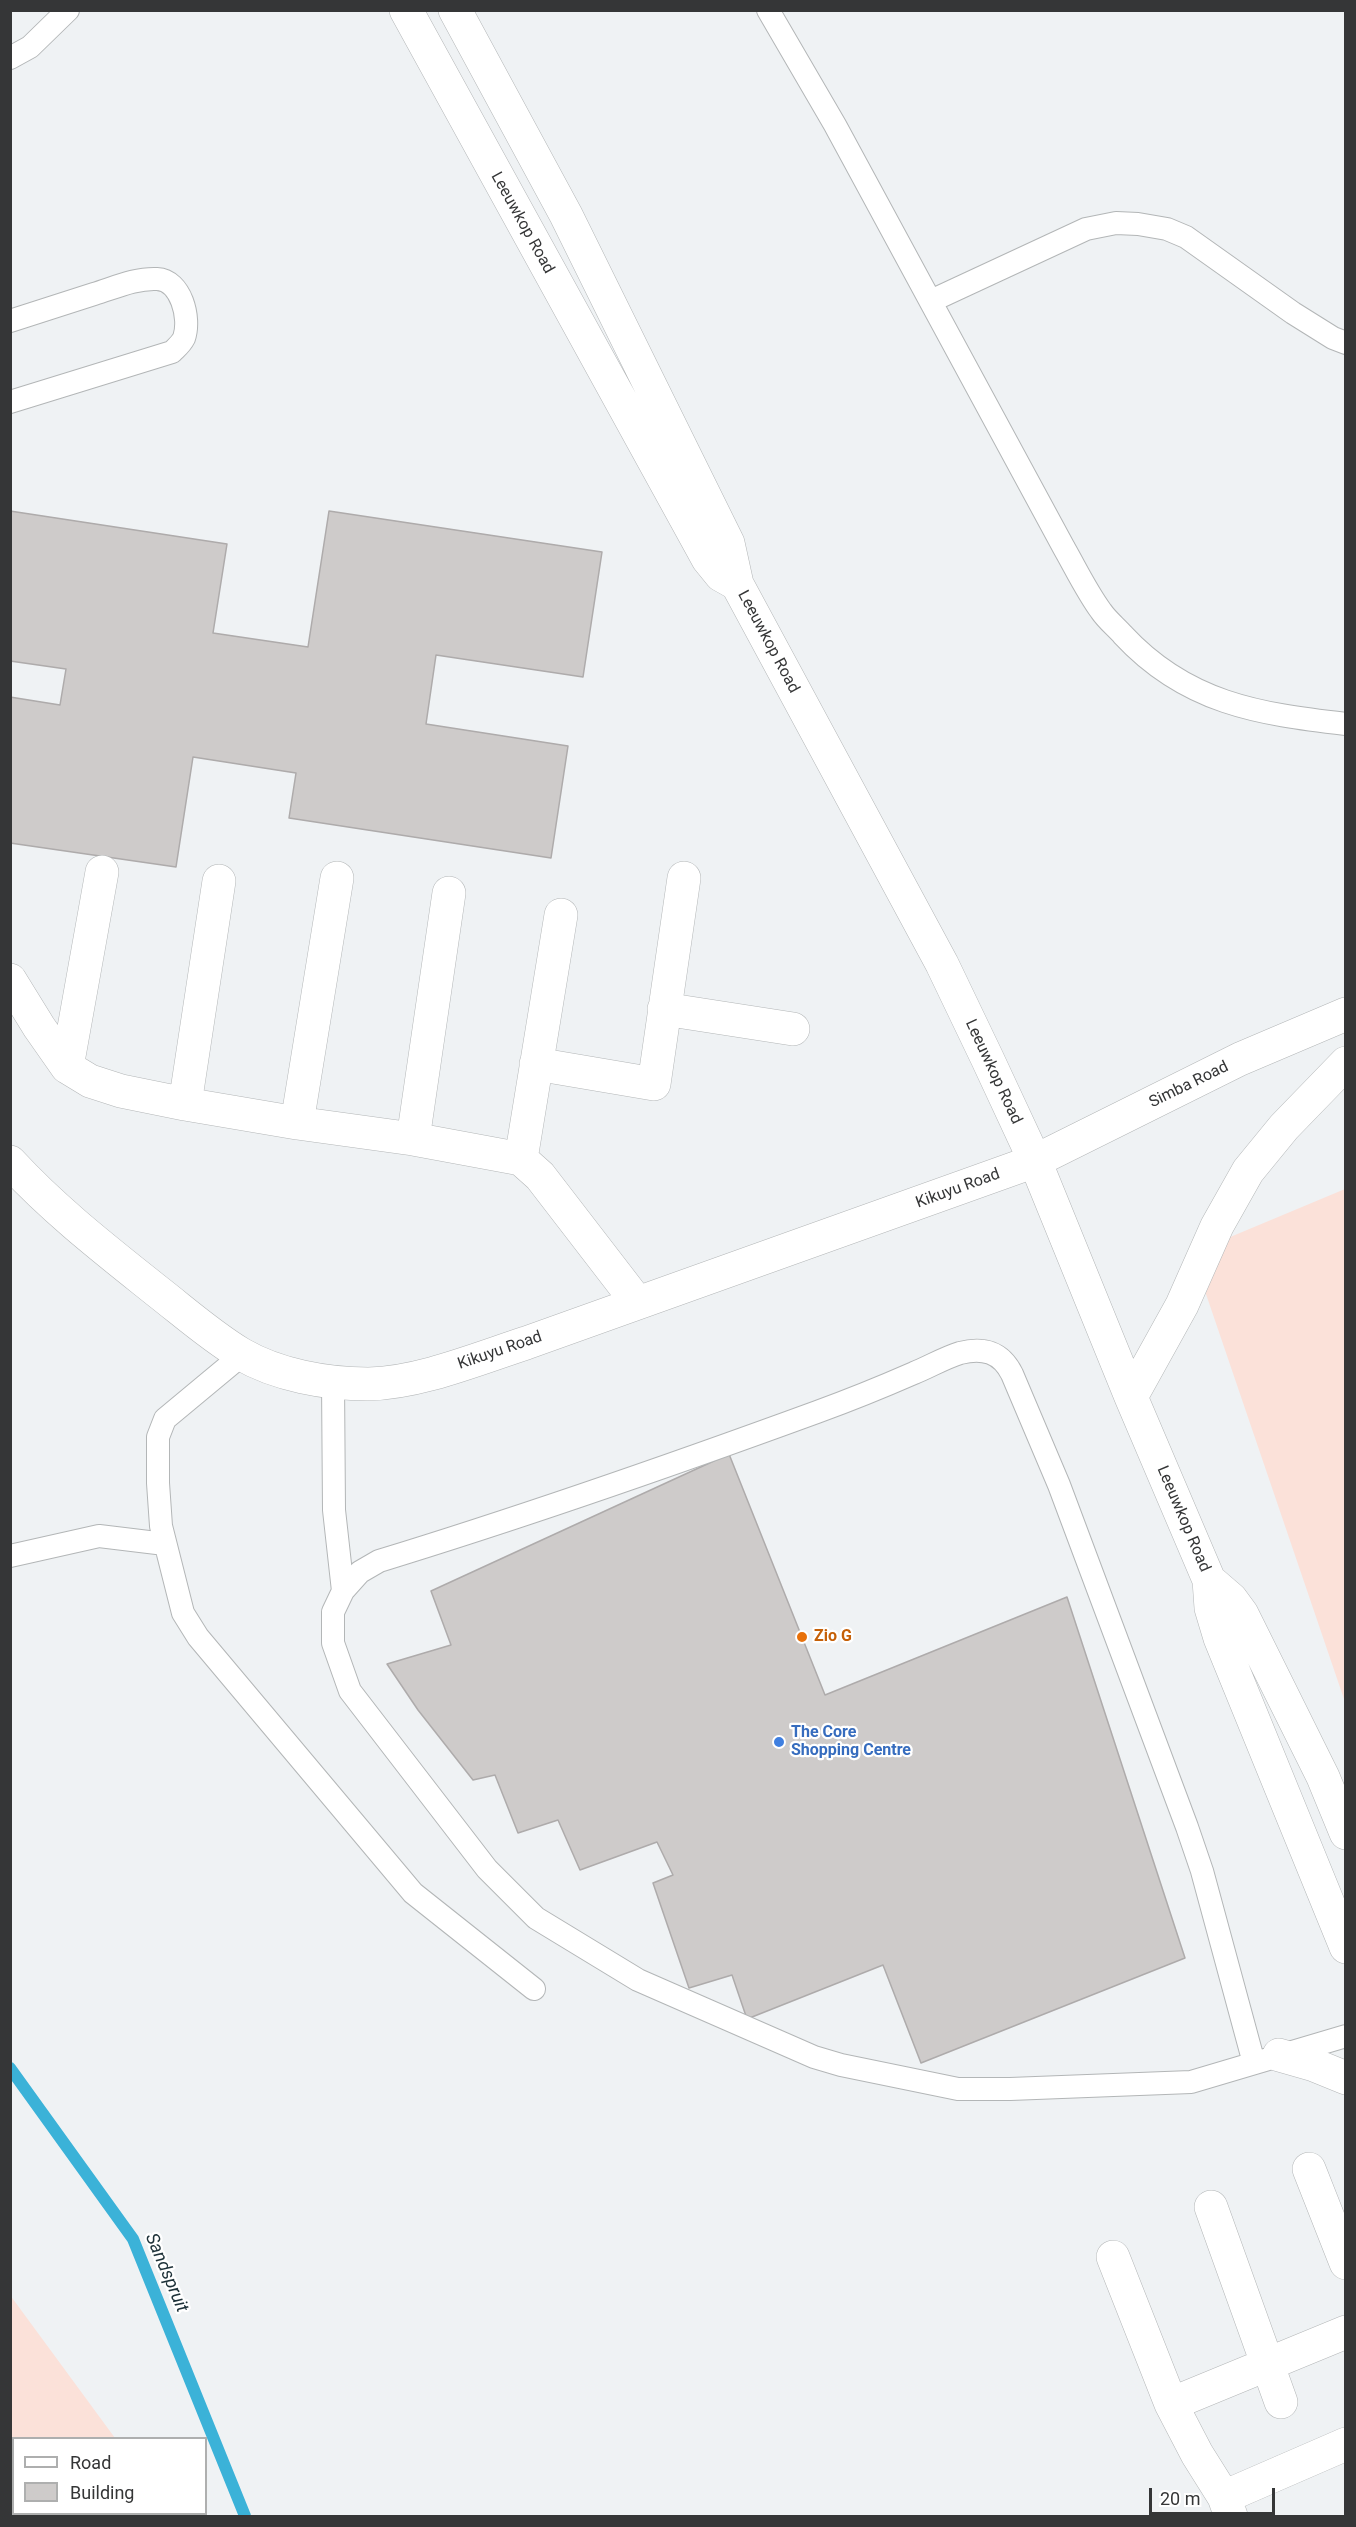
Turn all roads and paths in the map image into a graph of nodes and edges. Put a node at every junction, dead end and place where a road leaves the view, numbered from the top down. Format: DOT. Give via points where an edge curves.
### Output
graph roads {
  1 [pos="68,10"];
  2 [pos="406,10"];
  3 [pos="768,10"];
  4 [pos="463,18"];
  5 [pos="10,58"];
  6 [pos="931,301"];
  7 [pos="10,321"];
  8 [pos="1346,343"];
  9 [pos="10,402"];
  10 [pos="736,584"];
  11 [pos="1346,724"];
  12 [pos="102,872"];
  13 [pos="336,878"];
  14 [pos="684,878"];
  15 [pos="219,880"];
  16 [pos="449,893"];
  17 [pos="561,915"];
  18 [pos="10,980"];
  19 [pos="664,1009"];
  20 [pos="1346,1014"];
  21 [pos="793,1029"];
  22 [pos="1346,1063"];
  23 [pos="536,1064"];
  24 [pos="67,1067"];
  25 [pos="185,1104"];
  26 [pos="297,1123"];
  27 [pos="413,1139"];
  28 [pos="521,1159"];
  29 [pos="1035,1161"];
  30 [pos="10,1162"];
  31 [pos="637,1302"];
  32 [pos="242,1355"];
  33 [pos="333,1382"];
  34 [pos="1131,1397"];
  35 [pos="165,1544"];
  36 [pos="10,1556"];
  37 [pos="1209,1580"];
  38 [pos="343,1591"];
  39 [pos="1346,1833"];
  40 [pos="1346,1947"];
  41 [pos="534,1989"];
  42 [pos="1346,2036"];
  43 [pos="1267,2059"];
  44 [pos="1346,2078"];
  45 [pos="1309,2169"];
  46 [pos="1211,2207"];
  47 [pos="1113,2257"];
  48 [pos="1346,2263"];
  49 [pos="1346,2332"];
  50 [pos="1267,2364"];
  51 [pos="1281,2402"];
  52 [pos="1171,2404"];
  53 [pos="1346,2444"];
  54 [pos="1227,2507"];
  1 -- 5 [label="lane" via="30,47"];
  2 -- 10 [label="street, Leeuwkop Road" via="708,559 721,575"];
  3 -- 6 [label="lane"];
  4 -- 10 [label="street, Leeuwkop Road" via="566,215 728,543"];
  6 -- 8 [label="lane" via="1086,229 1116,223 1138,224 1186,237 1293,313"];
  6 -- 11 [label="lane" via="1101,612 1141,655 1183,684 1227,703 1284,717"];
  7 -- 9 [label="lane" via="116,287 164,279 177,290 186,331 172,352"];
  10 -- 29 [label="street, Leeuwkop Road" via="942,964"];
  12 -- 24 [label="street"];
  13 -- 26 [label="street"];
  14 -- 19 [label="street"];
  15 -- 25 [label="street"];
  16 -- 27 [label="street"];
  17 -- 23 [label="street"];
  18 -- 24 [label="street"];
  19 -- 21 [label="street"];
  19 -- 23 [label="street" via="654,1084"];
  20 -- 29 [label="street, Simba Road" via="1240,1059"];
  22 -- 34 [label="street" via="1248,1171"];
  23 -- 28 [label="street"];
  24 -- 25 [label="street" via="90,1082"];
  25 -- 26 [label="street"];
  26 -- 27 [label="street"];
  27 -- 28 [label="street"];
  28 -- 31 [label="street" via="540,1176"];
  29 -- 31 [label="street, Kikuyu Road"];
  29 -- 34 [label="street, Leeuwkop Road"];
  30 -- 32 [label="street, Kikuyu Road" via="122,1262"];
  31 -- 33 [label="street, Kikuyu Road" via="454,1366 369,1384"];
  32 -- 33 [label="street, Kikuyu Road" via="302,1376"];
  32 -- 35 [label="lane" via="165,1419 158,1437"];
  33 -- 38 [label="lane" via="334,1510"];
  34 -- 37 [label="street, Leeuwkop Road"];
  35 -- 36 [label="lane" via="99,1536"];
  35 -- 41 [label="lane" via="183,1612 198,1637 413,1893"];
  37 -- 39 [label="street, Leeuwkop Road" via="1242,1614 1323,1777"];
  37 -- 40 [label="street, Leeuwkop Road" via="1211,1608 1220,1638"];
  38 -- 43 [label="lane" via="333,1612 333,1643 350,1691 487,1869 536,1918 638,1980 814,2057 958,2089 1191,2082"];
  38 -- 43 [label="lane" via="360,1572 379,1561 641,1475 858,1397 960,1353 995,1353 1007,1363 1059,1485 1187,1827"];
  42 -- 43 [label="lane"];
  43 -- 44 [label="street" via="1314,2065"];
  45 -- 48 [label="street"];
  46 -- 50 [label="street"];
  47 -- 52 [label="street"];
  49 -- 50 [label="street"];
  50 -- 51 [label="street"];
  50 -- 52 [label="street"];
  52 -- 54 [label="street"];
  53 -- 54 [label="street"];
}
